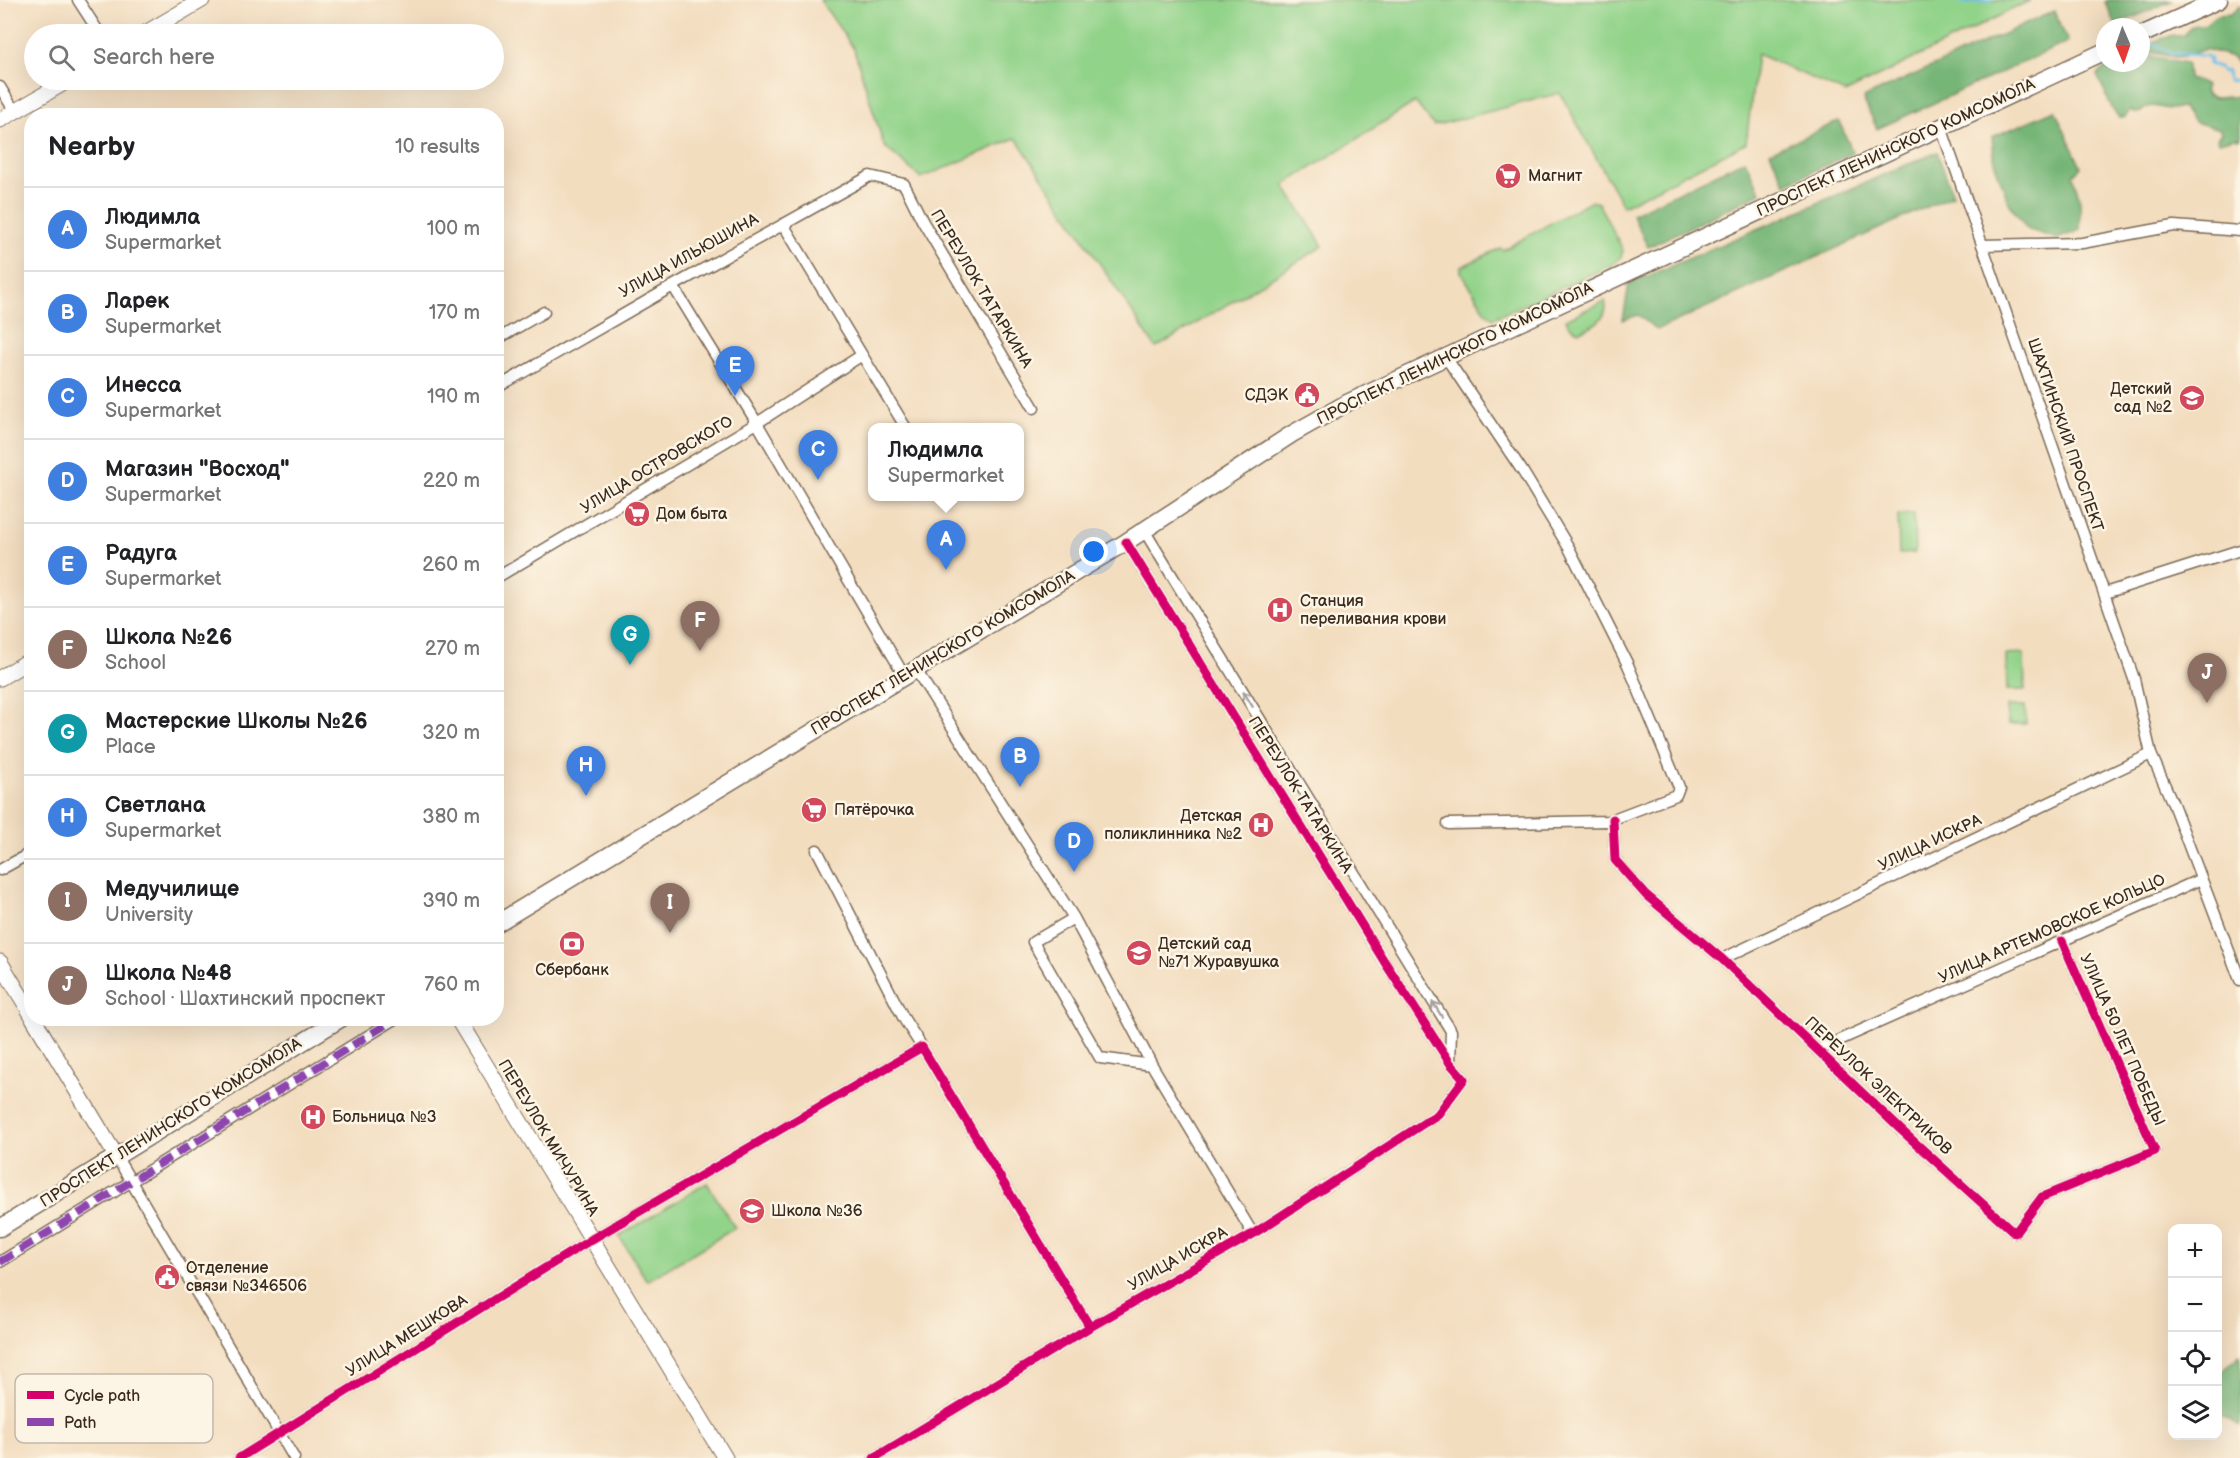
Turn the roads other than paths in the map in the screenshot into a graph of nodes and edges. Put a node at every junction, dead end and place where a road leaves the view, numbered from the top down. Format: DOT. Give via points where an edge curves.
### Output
graph roads {
  1 [pos="78,0"];
  2 [pos="202,0"];
  3 [pos="2219,0"];
  4 [pos="94,24"];
  5 [pos="161,24"];
  6 [pos="2150,31"];
  7 [pos="2096,55"];
  8 [pos="0,87"];
  9 [pos="52,90"];
  10 [pos="15,112"];
  11 [pos="0,120"];
  12 [pos="1941,128"];
  13 [pos="904,184"];
  14 [pos="783,224"];
  15 [pos="2240,231"];
  16 [pos="1982,245"];
  17 [pos="673,286"];
  18 [pos="544,312"];
  19 [pos="504,335"];
  20 [pos="862,355"];
  21 [pos="1445,356"];
  22 [pos="504,383"];
  23 [pos="1034,408"];
  24 [pos="757,423"];
  25 [pos="903,423"];
  26 [pos="1144,530"];
  27 [pos="1126,542"];
  28 [pos="2240,550"];
  29 [pos="504,573"];
  30 [pos="2105,593"];
  31 [pos="24,664"];
  32 [pos="911,674"];
  33 [pos="0,678"];
  34 [pos="2151,754"];
  35 [pos="1613,819"];
  36 [pos="1448,824"];
  37 [pos="817,850"];
  38 [pos="24,856"];
  39 [pos="0,870"];
  40 [pos="2201,879"];
  41 [pos="1074,918"];
  42 [pos="504,919"];
  43 [pos="2062,941"];
  44 [pos="1722,959"];
  45 [pos="0,962"];
  46 [pos="2240,980"];
  47 [pos="24,1003"];
  48 [pos="37,1026"];
  49 [pos="329,1026"];
  50 [pos="384,1026"];
  51 [pos="462,1026"];
  52 [pos="922,1047"];
  53 [pos="1817,1050"];
  54 [pos="1450,1063"];
  55 [pos="1152,1065"];
  56 [pos="116,1156"];
  57 [pos="131,1181"];
  58 [pos="0,1228"];
  59 [pos="2015,1233"];
  60 [pos="1253,1234"];
  61 [pos="592,1239"];
  62 [pos="0,1262"];
  63 [pos="1089,1327"];
  64 [pos="279,1433"];
  65 [pos="239,1458"];
  66 [pos="294,1458"];
  67 [pos="725,1458"];
  68 [pos="874,1458"];
  1 -- 4 [label="street"];
  2 -- 5 [label="main road"];
  3 -- 6 [label="main road"];
  7 -- 12 [label="main road, ПРОСПЕКТ ЛЕНИНСКОГО КОМСОМОЛА"];
  8 -- 10 [label="street"];
  9 -- 10 [label="main road"];
  10 -- 11 [label="main road"];
  12 -- 16 [label="street, ШАХТИНСКИЙ ПРОСПЕКТ"];
  12 -- 21 [label="main road, ПРОСПЕКТ ЛЕНИНСКОГО КОМСОМОЛА"];
  13 -- 14 [label="street, УЛИЦА ИЛЬЮШИНА" via="870,176"];
  13 -- 23 [label="street, ПЕРЕУЛОК ТАТАРКИНА"];
  14 -- 17 [label="street, УЛИЦА ИЛЬЮШИНА"];
  14 -- 20 [label="street"];
  15 -- 16 [label="street" via="2174,226 2082,243"];
  16 -- 30 [label="street, ШАХТИНСКИЙ ПРОСПЕКТ"];
  17 -- 22 [label="street, УЛИЦА ИЛЬЮШИНА"];
  17 -- 24 [label="street"];
  18 -- 19 [label="street"];
  20 -- 24 [label="street, УЛИЦА ОСТРОВСКОГО"];
  20 -- 25 [label="street"];
  21 -- 26 [label="main road, ПРОСПЕКТ ЛЕНИНСКОГО КОМСОМОЛА" via="1292,434"];
  21 -- 35 [label="street" via="1569,548 1628,665 1676,776 1676,795"];
  24 -- 29 [label="street, УЛИЦА ОСТРОВСКОГО"];
  24 -- 32 [label="street"];
  26 -- 27 [label="main road, ПРОСПЕКТ ЛЕНИНСКОГО КОМСОМОЛА"];
  54 -- 26 [label="street, ПЕРЕУЛОК ТАТАРКИНА, one-way" via="1450,1031"];
  27 -- 32 [label="main road, ПРОСПЕКТ ЛЕНИНСКОГО КОМСОМОЛА"];
  27 -- 54 [label="street, ПЕРЕУЛОК ТАТАРКИНА"];
  28 -- 30 [label="street"];
  30 -- 34 [label="street, ШАХТИНСКИЙ ПРОСПЕКТ" via="2134,679"];
  31 -- 33 [label="main road"];
  32 -- 41 [label="street"];
  32 -- 42 [label="main road, ПРОСПЕКТ ЛЕНИНСКОГО КОМСОМОЛА"];
  34 -- 40 [label="street, ШАХТИНСКИЙ ПРОСПЕКТ"];
  34 -- 44 [label="street, УЛИЦА ИСКРА"];
  35 -- 36 [label="street"];
  35 -- 44 [label="street, ПЕРЕУЛОК ЭЛЕКТРИКОВ" via="1615,860 1646,895"];
  37 -- 52 [label="street"];
  38 -- 39 [label="street"];
  40 -- 43 [label="street, УЛИЦА АРТЕМОВСКОЕ КОЛЬЦО"];
  40 -- 46 [label="street"];
  41 -- 55 [label="street"];
  41 -- 55 [label="street" via="1033,942 1100,1058"];
  43 -- 53 [label="street, УЛИЦА АРТЕМОВСКОЕ КОЛЬЦО"];
  43 -- 59 [label="street, УЛИЦА 50 ЛЕТ ПОБЕДЫ" via="2155,1151 2042,1197"];
  44 -- 53 [label="street, ПЕРЕУЛОК ЭЛЕКТРИКОВ"];
  45 -- 47 [label="main road"];
  48 -- 56 [label="main road"];
  49 -- 56 [label="main road, ПРОСПЕКТ ЛЕНИНСКОГО КОМСОМОЛА"];
  50 -- 57 [label="street"];
  51 -- 61 [label="main road, ПЕРЕУЛОК МИЧУРИНА"];
  52 -- 61 [label="street, УЛИЦА МЕШКОВА"];
  52 -- 63 [label="street"];
  53 -- 59 [label="street, ПЕРЕУЛОК ЭЛЕКТРИКОВ"];
  54 -- 60 [label="street, УЛИЦА ИСКРА" via="1464,1079 1438,1114"];
  55 -- 60 [label="street"];
  56 -- 57 [label="street"];
  56 -- 58 [label="main road, ПРОСПЕКТ ЛЕНИНСКОГО КОМСОМОЛА"];
  57 -- 62 [label="street"];
  57 -- 64 [label="street"];
  60 -- 63 [label="street, УЛИЦА ИСКРА"];
  61 -- 64 [label="street, УЛИЦА МЕШКОВА"];
  61 -- 67 [label="main road, ПЕРЕУЛОК МИЧУРИНА"];
  63 -- 68 [label="street, УЛИЦА ИСКРА"];
  64 -- 65 [label="street, УЛИЦА МЕШКОВА"];
  64 -- 66 [label="street"];
}
